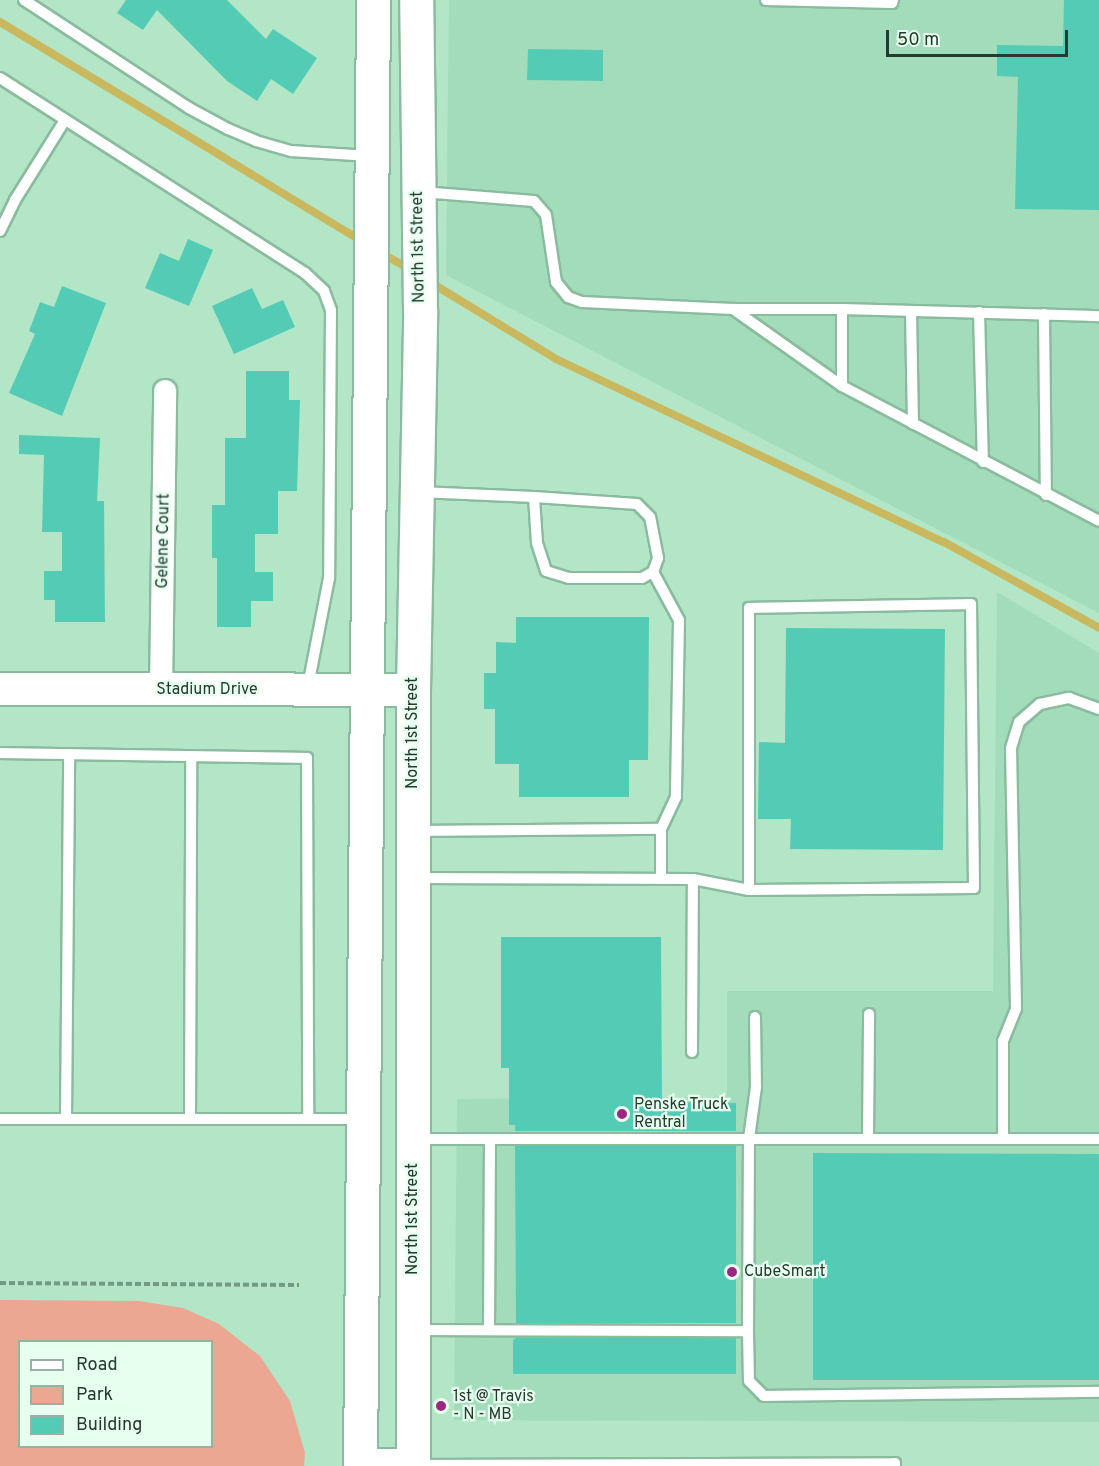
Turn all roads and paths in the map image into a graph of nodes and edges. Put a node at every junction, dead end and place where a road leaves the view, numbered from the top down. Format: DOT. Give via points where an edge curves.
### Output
graph roads {
  1 [pos="24,0"];
  2 [pos="373,0"];
  3 [pos="416,0"];
  4 [pos="766,0"];
  5 [pos="892,0"];
  6 [pos="0,78"];
  7 [pos="65,120"];
  8 [pos="373,156"];
  9 [pos="419,204"];
  10 [pos="0,231"];
  11 [pos="372,290"];
  12 [pos="733,309"];
  13 [pos="842,309"];
  14 [pos="911,311"];
  15 [pos="979,312"];
  16 [pos="1044,315"];
  17 [pos="1099,316"];
  18 [pos="842,386"];
  19 [pos="165,391"];
  20 [pos="913,424"];
  21 [pos="983,462"];
  22 [pos="416,492"];
  23 [pos="1046,495"];
  24 [pos="534,497"];
  25 [pos="1099,521"];
  26 [pos="653,572"];
  27 [pos="0,689"];
  28 [pos="308,689"];
  29 [pos="414,690"];
  30 [pos="161,691"];
  31 [pos="369,691"];
  32 [pos="1099,708"];
  33 [pos="0,753"];
  34 [pos="69,754"];
  35 [pos="191,756"];
  36 [pos="661,829"];
  37 [pos="413,831"];
  38 [pos="413,878"];
  39 [pos="661,878"];
  40 [pos="693,879"];
  41 [pos="749,890"];
  42 [pos="869,1014"];
  43 [pos="755,1017"];
  44 [pos="692,1052"];
  45 [pos="0,1119"];
  46 [pos="66,1119"];
  47 [pos="190,1119"];
  48 [pos="308,1119"];
  49 [pos="363,1119"];
  50 [pos="413,1139"];
  51 [pos="490,1139"];
  52 [pos="749,1139"];
  53 [pos="868,1139"];
  54 [pos="1003,1139"];
  55 [pos="1099,1139"];
  56 [pos="0,1282"];
  57 [pos="299,1285"];
  58 [pos="413,1330"];
  59 [pos="489,1330"];
  60 [pos="748,1331"];
  61 [pos="1099,1392"];
  62 [pos="360,1465"];
  63 [pos="538,1465"];
  64 [pos="413,1466"];
  65 [pos="896,1466"];
  1 -- 8 [label="lane" via="189,108 228,129 292,151"];
  2 -- 8 [label="main road"];
  3 -- 9 [label="main road, North 1st Street"];
  4 -- 5 [label="lane"];
  6 -- 7 [label="lane"];
  7 -- 10 [label="lane"];
  7 -- 28 [label="lane" via="305,273 324,291 331,310 329,578"];
  8 -- 11 [label="main road"];
  9 -- 12 [label="lane" via="534,201 546,215 556,282 568,297 582,302"];
  9 -- 22 [label="main road, North 1st Street"];
  11 -- 22 [label="main road" via="399,472 406,485"];
  11 -- 31 [label="main road"];
  12 -- 13 [label="lane"];
  12 -- 18 [label="lane"];
  13 -- 14 [label="lane"];
  13 -- 18 [label="lane"];
  14 -- 15 [label="lane"];
  14 -- 20 [label="lane"];
  15 -- 16 [label="lane"];
  15 -- 21 [label="lane"];
  16 -- 17 [label="lane"];
  16 -- 23 [label="lane"];
  18 -- 20 [label="lane"];
  19 -- 30 [label="street, Gelene Court"];
  20 -- 21 [label="lane"];
  21 -- 23 [label="lane"];
  22 -- 24 [label="lane"];
  22 -- 29 [label="main road, North 1st Street"];
  23 -- 25 [label="lane"];
  24 -- 26 [label="lane" via="637,504 650,517 658,558"];
  24 -- 26 [label="lane" via="537,543 546,571 569,578 642,578"];
  26 -- 36 [label="lane" via="679,621 676,797"];
  27 -- 30 [label="street, Stadium Drive"];
  28 -- 30 [label="street, Stadium Drive"];
  28 -- 31 [label="street, Stadium Drive"];
  29 -- 31 [label="street, Stadium Drive"];
  29 -- 37 [label="main road, North 1st Street"];
  31 -- 49 [label="main road"];
  32 -- 54 [label="lane" via="1069,698 1040,704 1019,722 1011,748 1016,1008 1003,1041"];
  33 -- 34 [label="lane"];
  34 -- 35 [label="lane"];
  34 -- 46 [label="lane"];
  35 -- 47 [label="lane"];
  35 -- 48 [label="lane" via="307,758"];
  36 -- 37 [label="lane"];
  36 -- 39 [label="lane"];
  37 -- 38 [label="main road, North 1st Street"];
  38 -- 39 [label="lane"];
  38 -- 50 [label="main road, North 1st Street"];
  39 -- 40 [label="lane"];
  40 -- 41 [label="lane"];
  40 -- 44 [label="lane"];
  41 -- 41 [label="lane" via="974,888 971,604 749,608"];
  42 -- 53 [label="lane"];
  43 -- 52 [label="lane" via="756,1087"];
  45 -- 46 [label="lane"];
  46 -- 47 [label="lane"];
  47 -- 48 [label="lane"];
  48 -- 49 [label="lane"];
  49 -- 62 [label="main road"];
  50 -- 51 [label="lane"];
  50 -- 58 [label="main road, North 1st Street"];
  51 -- 52 [label="lane"];
  51 -- 59 [label="lane"];
  52 -- 53 [label="lane"];
  52 -- 60 [label="lane"];
  53 -- 54 [label="lane"];
  54 -- 55 [label="lane"];
  56 -- 57 [label="path"];
  58 -- 59 [label="lane"];
  58 -- 64 [label="main road, North 1st Street"];
  59 -- 60 [label="lane"];
  60 -- 61 [label="lane" via="749,1381 764,1396"];
  62 -- 64 [label="main road"];
  63 -- 64 [label="lane"];
  63 -- 65 [label="lane"];
}
